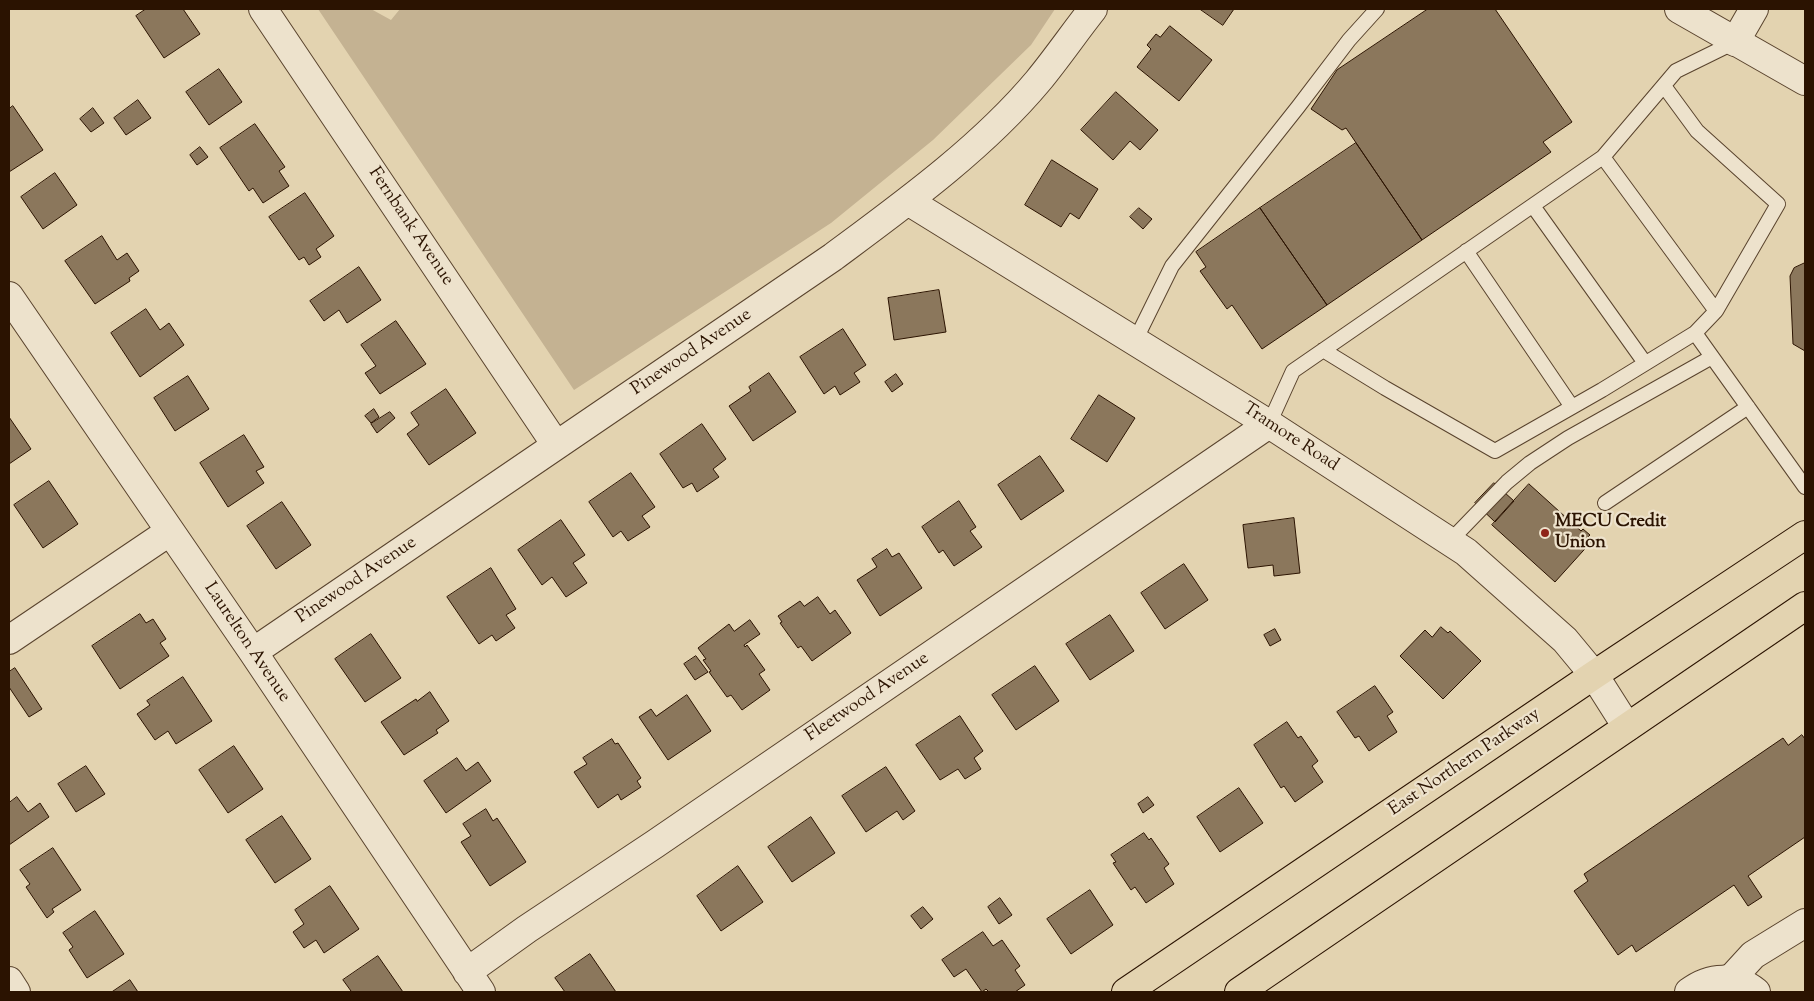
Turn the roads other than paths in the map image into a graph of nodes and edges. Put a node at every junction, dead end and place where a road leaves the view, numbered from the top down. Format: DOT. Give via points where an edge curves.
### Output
graph roads {
  1 [pos="263,9"];
  2 [pos="1093,9"];
  3 [pos="1377,9"];
  4 [pos="1678,9"];
  5 [pos="1754,9"];
  6 [pos="1735,42"];
  7 [pos="1805,81"];
  8 [pos="1664,86"];
  9 [pos="1603,158"];
  10 [pos="908,201"];
  11 [pos="1533,206"];
  12 [pos="1466,251"];
  13 [pos="9,296"];
  14 [pos="1716,311"];
  15 [pos="1695,333"];
  16 [pos="1135,341"];
  17 [pos="1323,350"];
  18 [pos="1712,357"];
  19 [pos="1645,363"];
  20 [pos="1572,407"];
  21 [pos="1748,407"];
  22 [pos="1269,424"];
  23 [pos="556,445"];
  24 [pos="1805,487"];
  25 [pos="1604,503"];
  26 [pos="169,532"];
  27 [pos="1805,535"];
  28 [pos="1450,541"];
  29 [pos="1805,606"];
  30 [pos="9,640"];
  31 [pos="253,652"];
  32 [pos="1594,675"];
  33 [pos="1626,727"];
  34 [pos="1805,923"];
  35 [pos="1731,979"];
  36 [pos="9,981"];
  37 [pos="474,982"];
  38 [pos="16,992"];
  39 [pos="1126,992"];
  40 [pos="1240,992"];
  41 [pos="1689,992"];
  42 [pos="1756,992"];
  1 -- 23 [label="street, Fernbank Avenue"];
  2 -- 10 [label="street, Pinewood Avenue" via="1038,81 1008,113"];
  3 -- 16 [label="lane" via="1349,40 1172,266"];
  4 -- 6 [label="street"];
  5 -- 6 [label="street"];
  6 -- 7 [label="street"];
  6 -- 8 [label="lane" via="1676,71"];
  8 -- 9 [label="lane"];
  8 -- 14 [label="lane" via="1697,131 1778,204"];
  9 -- 11 [label="lane"];
  9 -- 14 [label="lane"];
  10 -- 16 [label="street, Tramore Road"];
  10 -- 23 [label="street, Pinewood Avenue" via="833,257"];
  11 -- 12 [label="lane"];
  11 -- 19 [label="lane"];
  12 -- 17 [label="lane"];
  12 -- 20 [label="lane"];
  13 -- 26 [label="street, Laurelton Avenue"];
  14 -- 15 [label="lane"];
  15 -- 18 [label="lane"];
  15 -- 19 [label="lane"];
  16 -- 22 [label="street, Tramore Road"];
  17 -- 20 [label="lane" via="1495,451"];
  17 -- 22 [label="lane" via="1293,371"];
  18 -- 21 [label="lane"];
  18 -- 28 [label="lane" via="1576,433 1530,463"];
  19 -- 20 [label="lane"];
  21 -- 24 [label="lane"];
  21 -- 25 [label="lane"];
  22 -- 28 [label="street, Tramore Road"];
  22 -- 37 [label="street, Fleetwood Avenue" via="527,929"];
  23 -- 31 [label="street, Pinewood Avenue"];
  26 -- 30 [label="street"];
  26 -- 31 [label="street, Laurelton Avenue"];
  27 -- 32 [label="main road, East Northern Parkway"];
  28 -- 32 [label="street, Tramore Road" via="1565,640"];
  29 -- 33 [label="main road"];
  31 -- 37 [label="street, Laurelton Avenue"];
  32 -- 33 [label="street, Tramore Road"];
  32 -- 39 [label="main road, East Northern Parkway"];
  33 -- 40 [label="main road"];
  34 -- 35 [label="street" via="1753,955"];
  35 -- 41 [label="street" via="1716,979"];
  35 -- 42 [label="street"];
  36 -- 38 [label="street"];
}
